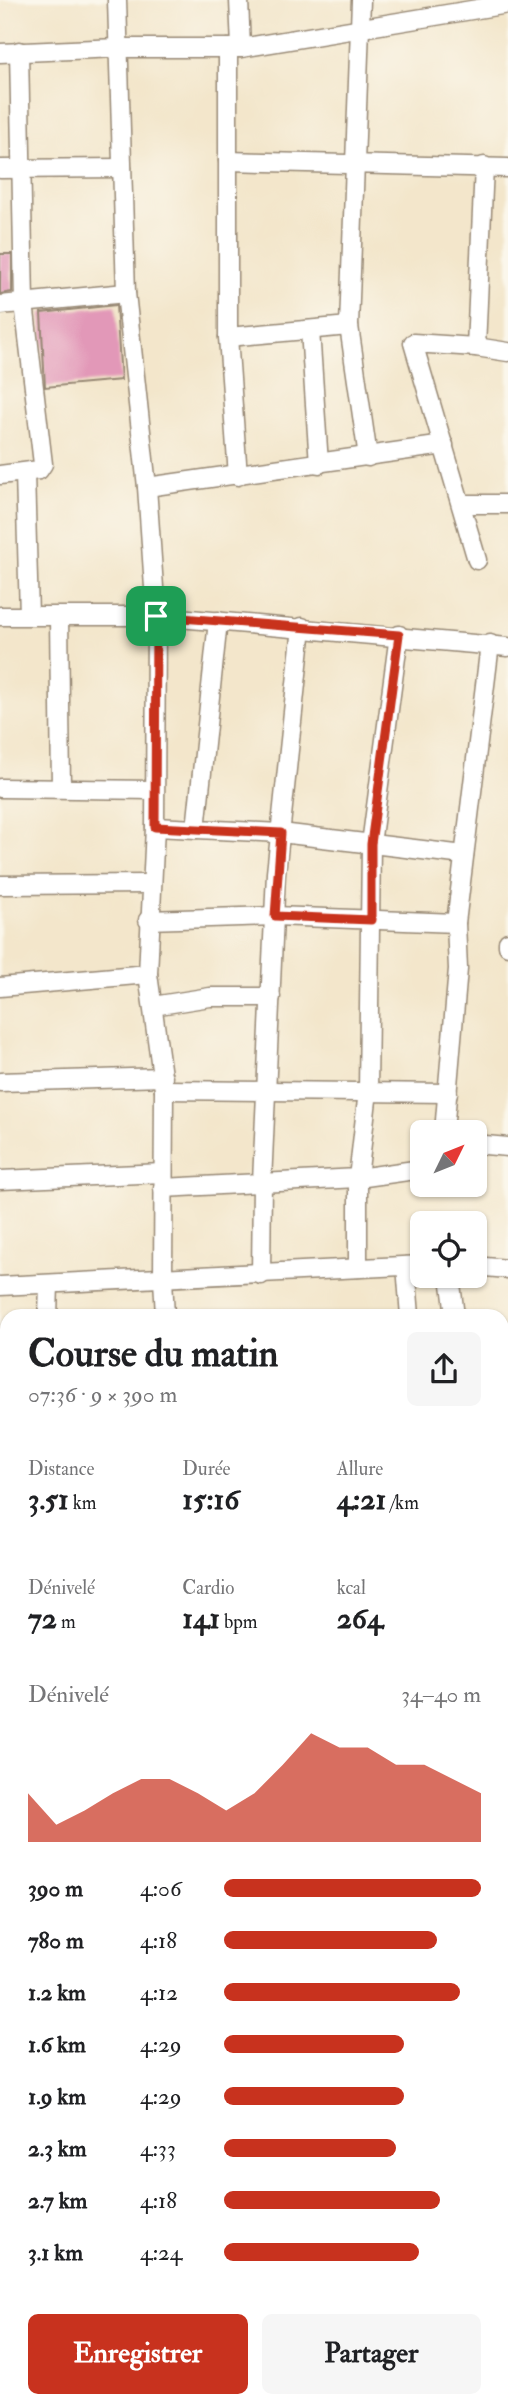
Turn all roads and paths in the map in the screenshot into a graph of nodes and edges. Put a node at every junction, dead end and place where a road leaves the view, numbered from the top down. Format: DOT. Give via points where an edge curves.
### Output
graph roads {
  1 [pos="117,0"];
  2 [pos="239,0"];
  3 [pos="361,0"];
  4 [pos="508,4"];
  5 [pos="358,28"];
  6 [pos="118,48"];
  7 [pos="235,48"];
  8 [pos="19,51"];
  9 [pos="0,53"];
  10 [pos="228,161"];
  11 [pos="354,166"];
  12 [pos="484,166"];
  13 [pos="23,168"];
  14 [pos="122,168"];
  15 [pos="508,168"];
  16 [pos="0,169"];
  17 [pos="126,293"];
  18 [pos="24,303"];
  19 [pos="0,305"];
  20 [pos="349,326"];
  21 [pos="310,330"];
  22 [pos="228,337"];
  23 [pos="476,347"];
  24 [pos="508,352"];
  25 [pos="444,445"];
  26 [pos="368,457"];
  27 [pos="319,464"];
  28 [pos="25,473"];
  29 [pos="0,475"];
  30 [pos="238,476"];
  31 [pos="146,487"];
  32 [pos="461,504"];
  33 [pos="508,504"];
  34 [pos="477,560"];
  35 [pos="29,615"];
  36 [pos="0,616"];
  37 [pos="156,616"];
  38 [pos="59,617"];
  39 [pos="218,621"];
  40 [pos="302,627"];
  41 [pos="399,635"];
  42 [pos="499,646"];
  43 [pos="0,788"];
  44 [pos="61,788"];
  45 [pos="153,790"];
  46 [pos="155,827"];
  47 [pos="196,829"];
  48 [pos="281,833"];
  49 [pos="371,844"];
  50 [pos="464,855"];
  51 [pos="151,884"];
  52 [pos="0,885"];
  53 [pos="275,916"];
  54 [pos="148,919"];
  55 [pos="371,920"];
  56 [pos="456,923"];
  57 [pos="148,974"];
  58 [pos="0,987"];
  59 [pos="271,997"];
  60 [pos="153,1006"];
  61 [pos="0,1082"];
  62 [pos="164,1084"];
  63 [pos="268,1091"];
  64 [pos="368,1091"];
  65 [pos="448,1093"];
  66 [pos="445,1120"];
  67 [pos="487,1145"];
  68 [pos="508,1147"];
  69 [pos="410,1171"];
  70 [pos="358,1178"];
  71 [pos="0,1180"];
  72 [pos="163,1181"];
  73 [pos="262,1182"];
  74 [pos="410,1265"];
  75 [pos="487,1267"];
  76 [pos="358,1268"];
  77 [pos="508,1269"];
  78 [pos="261,1275"];
  79 [pos="163,1279"];
  80 [pos="48,1284"];
  81 [pos="0,1286"];
  82 [pos="412,1288"];
  83 [pos="452,1288"];
  84 [pos="48,1309"];
  85 [pos="165,1309"];
  86 [pos="411,1309"];
  87 [pos="454,1309"];
  1 -- 6 [label="street"];
  2 -- 7 [label="street"];
  3 -- 5 [label="street"];
  4 -- 5 [label="street"];
  5 -- 7 [label="street"];
  5 -- 11 [label="street"];
  6 -- 7 [label="street"];
  6 -- 8 [label="street"];
  6 -- 14 [label="street"];
  7 -- 10 [label="street"];
  8 -- 9 [label="street"];
  8 -- 13 [label="street"];
  10 -- 11 [label="street"];
  10 -- 22 [label="street"];
  11 -- 12 [label="street"];
  11 -- 20 [label="street"];
  12 -- 15 [label="street"];
  12 -- 23 [label="street"];
  13 -- 14 [label="street"];
  13 -- 16 [label="street"];
  13 -- 18 [label="street"];
  14 -- 17 [label="street"];
  17 -- 18 [label="street"];
  17 -- 31 [label="street"];
  18 -- 19 [label="street"];
  18 -- 28 [label="street" via="43,464 39,470"];
  20 -- 21 [label="street"];
  20 -- 26 [label="street"];
  21 -- 22 [label="street"];
  21 -- 27 [label="street"];
  22 -- 30 [label="street"];
  23 -- 24 [label="street"];
  23 -- 25 [label="street" via="413,344"];
  25 -- 26 [label="street"];
  25 -- 32 [label="street"];
  26 -- 27 [label="street"];
  27 -- 30 [label="street"];
  28 -- 29 [label="street"];
  28 -- 35 [label="street"];
  30 -- 31 [label="street"];
  31 -- 37 [label="street"];
  32 -- 33 [label="street"];
  32 -- 34 [label="street"];
  35 -- 36 [label="street"];
  35 -- 38 [label="street"];
  37 -- 38 [label="street"];
  37 -- 39 [label="street"];
  37 -- 45 [label="street"];
  38 -- 44 [label="street"];
  39 -- 40 [label="street"];
  39 -- 47 [label="street"];
  40 -- 41 [label="street"];
  40 -- 48 [label="street"];
  41 -- 42 [label="street"];
  41 -- 49 [label="street"];
  42 -- 50 [label="street"];
  43 -- 44 [label="street"];
  44 -- 45 [label="street"];
  45 -- 46 [label="street"];
  46 -- 47 [label="street"];
  46 -- 51 [label="street"];
  47 -- 48 [label="street"];
  48 -- 49 [label="street"];
  48 -- 53 [label="street"];
  49 -- 50 [label="street"];
  49 -- 55 [label="street"];
  50 -- 56 [label="street"];
  51 -- 52 [label="street"];
  51 -- 54 [label="street"];
  53 -- 54 [label="street"];
  53 -- 55 [label="street"];
  53 -- 59 [label="street"];
  54 -- 57 [label="street"];
  55 -- 56 [label="street"];
  55 -- 64 [label="street"];
  56 -- 65 [label="street" via="458,969"];
  57 -- 58 [label="street"];
  57 -- 60 [label="street"];
  59 -- 60 [label="street" via="210,997"];
  59 -- 63 [label="street"];
  60 -- 62 [label="street"];
  61 -- 62 [label="street"];
  62 -- 63 [label="street"];
  62 -- 72 [label="street"];
  63 -- 64 [label="street"];
  63 -- 73 [label="street"];
  64 -- 65 [label="street"];
  64 -- 70 [label="street"];
  65 -- 66 [label="street"];
  67 -- 68 [label="street"];
  69 -- 70 [label="street"];
  70 -- 73 [label="street"];
  70 -- 76 [label="street"];
  71 -- 72 [label="street"];
  72 -- 73 [label="street"];
  72 -- 79 [label="street"];
  73 -- 78 [label="street"];
  74 -- 76 [label="street"];
  75 -- 77 [label="street"];
  76 -- 78 [label="street"];
  78 -- 79 [label="street"];
  79 -- 80 [label="street"];
  79 -- 85 [label="street"];
  80 -- 81 [label="street"];
  80 -- 84 [label="street"];
  82 -- 86 [label="street"];
  83 -- 87 [label="street"];
}
